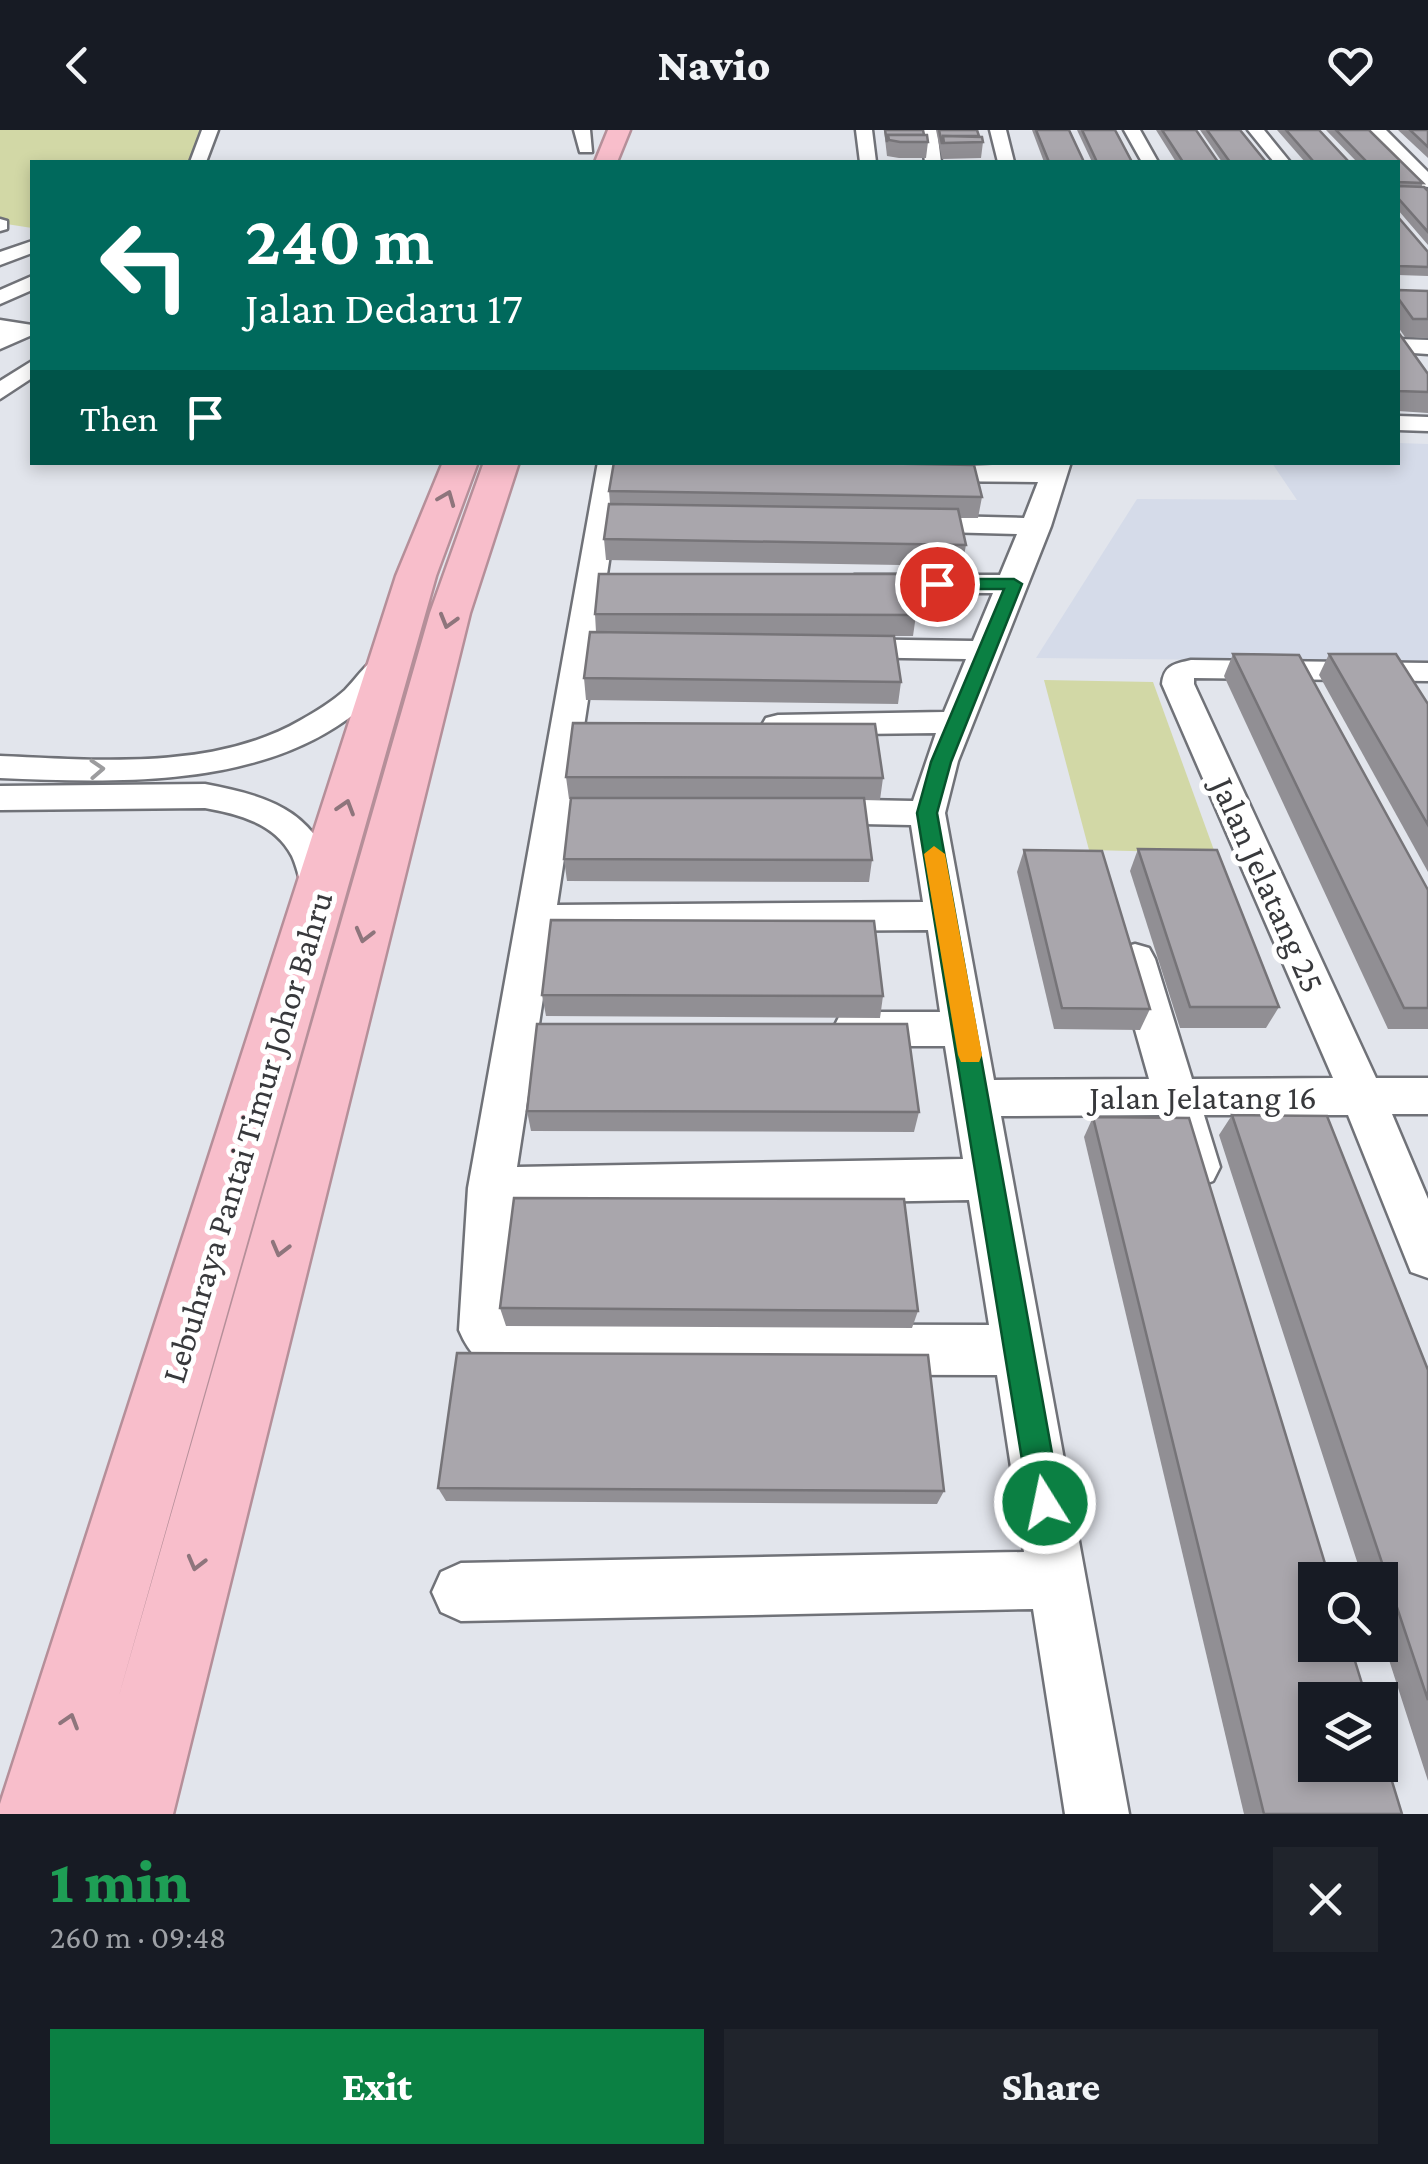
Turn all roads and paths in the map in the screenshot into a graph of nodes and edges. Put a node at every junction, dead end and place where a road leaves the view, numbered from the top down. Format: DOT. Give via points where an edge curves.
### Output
graph roads {
  1 [pos="210,130"];
  2 [pos="619,130"];
  3 [pos="864,130"];
  4 [pos="928,130"];
  5 [pos="998,130"];
  6 [pos="1132,130"];
  7 [pos="1256,130"];
  8 [pos="1377,130"];
  9 [pos="199,160"];
  10 [pos="607,160"];
  11 [pos="868,160"];
  12 [pos="933,160"];
  13 [pos="1006,160"];
  14 [pos="1149,160"];
  15 [pos="1280,160"];
  16 [pos="1423,189"];
  17 [pos="0,227"];
  18 [pos="30,232"];
  19 [pos="30,248"];
  20 [pos="0,259"];
  21 [pos="30,283"];
  22 [pos="0,298"];
  23 [pos="0,326"];
  24 [pos="0,342"];
  25 [pos="1428,347"];
  26 [pos="1410,358"];
  27 [pos="30,370"];
  28 [pos="0,392"];
  29 [pos="30,392"];
  30 [pos="0,411"];
  31 [pos="1400,422"];
  32 [pos="1428,424"];
  33 [pos="460,465"];
  34 [pos="501,465"];
  35 [pos="616,467"];
  36 [pos="1058,468"];
  37 [pos="892,472"];
  38 [pos="878,523"];
  39 [pos="1037,526"];
  40 [pos="822,584"];
  41 [pos="1014,584"];
  42 [pos="580,647"];
  43 [pos="619,647"];
  44 [pos="812,648"];
  45 [pos="988,650"];
  46 [pos="390,660"];
  47 [pos="1298,670"];
  48 [pos="1426,675"];
  49 [pos="1316,704"];
  50 [pos="959,722"];
  51 [pos="744,725"];
  52 [pos="567,727"];
  53 [pos="606,727"];
  54 [pos="0,767"];
  55 [pos="0,798"];
  56 [pos="554,808"];
  57 [pos="593,809"];
  58 [pos="770,811"];
  59 [pos="927,813"];
  60 [pos="321,891"];
  61 [pos="946,916"];
  62 [pos="536,919"];
  63 [pos="1123,920"];
  64 [pos="810,1029"];
  65 [pos="965,1029"];
  66 [pos="1176,1096"];
  67 [pos="1363,1096"];
  68 [pos="1428,1096"];
  69 [pos="978,1098"];
  70 [pos="990,1179"];
  71 [pos="491,1188"];
  72 [pos="1210,1208"];
  73 [pos="1428,1256"];
  74 [pos="1020,1350"];
  75 [pos="1058,1580"];
  76 [pos="461,1592"];
  77 [pos="42,1814"];
  78 [pos="129,1814"];
  79 [pos="1097,1814"];
  1 -- 9 [label="street"];
  2 -- 10 [label="highway"];
  3 -- 11 [label="street"];
  4 -- 12 [label="street"];
  5 -- 13 [label="street"];
  6 -- 14 [label="street"];
  7 -- 15 [label="street"];
  8 -- 16 [label="street"];
  17 -- 18 [label="street"];
  19 -- 20 [label="street"];
  21 -- 22 [label="street"];
  23 -- 24 [label="street" via="25,330"];
  25 -- 26 [label="street"];
  27 -- 28 [label="street"];
  29 -- 30 [label="street"];
  31 -- 32 [label="street"];
  46 -- 33 [label="highway, Lebuhraya Pantai Timur Johor Bahru, one-way"];
  34 -- 78 [label="highway, Lebuhraya Pantai Timur Johor Bahru, one-way" via="450,614"];
  35 -- 42 [label="street" via="600,585"];
  36 -- 37 [label="street"];
  36 -- 39 [label="street"];
  38 -- 39 [label="street"];
  39 -- 41 [label="street"];
  40 -- 41 [label="street"];
  41 -- 45 [label="street"];
  42 -- 43 [label="street"];
  42 -- 52 [label="street"];
  44 -- 45 [label="street"];
  45 -- 50 [label="street"];
  54 -- 46 [label="street, one-way" via="208,763 259,752 350,706"];
  60 -- 46 [label="highway, Lebuhraya Pantai Timur Johor Bahru, one-way"];
  47 -- 48 [label="street"];
  47 -- 49 [label="street"];
  47 -- 67 [label="street, Jalan Jelatang 25" via="1191,668 1179,673 1178,684"];
  50 -- 51 [label="street"];
  50 -- 59 [label="street"];
  52 -- 53 [label="street"];
  52 -- 56 [label="street"];
  55 -- 60 [label="street" via="236,800 282,820 303,839 316,861"];
  56 -- 57 [label="street"];
  56 -- 62 [label="street"];
  58 -- 59 [label="street"];
  59 -- 61 [label="street"];
  77 -- 60 [label="highway, Lebuhraya Pantai Timur Johor Bahru, one-way"];
  61 -- 62 [label="street"];
  61 -- 65 [label="street"];
  62 -- 71 [label="street" via="537,1029"];
  63 -- 66 [label="street"];
  64 -- 65 [label="street"];
  65 -- 69 [label="street"];
  66 -- 67 [label="street, Jalan Jelatang 16"];
  66 -- 69 [label="street, Jalan Jelatang 16"];
  66 -- 72 [label="street"];
  67 -- 68 [label="street, Jalan Jelatang 16"];
  67 -- 73 [label="street, Jalan Jelatang 25"];
  69 -- 70 [label="street"];
  70 -- 71 [label="street"];
  70 -- 74 [label="street"];
  71 -- 74 [label="street" via="483,1319 484,1330 500,1346"];
  74 -- 75 [label="street"];
  75 -- 76 [label="street"];
  75 -- 79 [label="street"];
}
